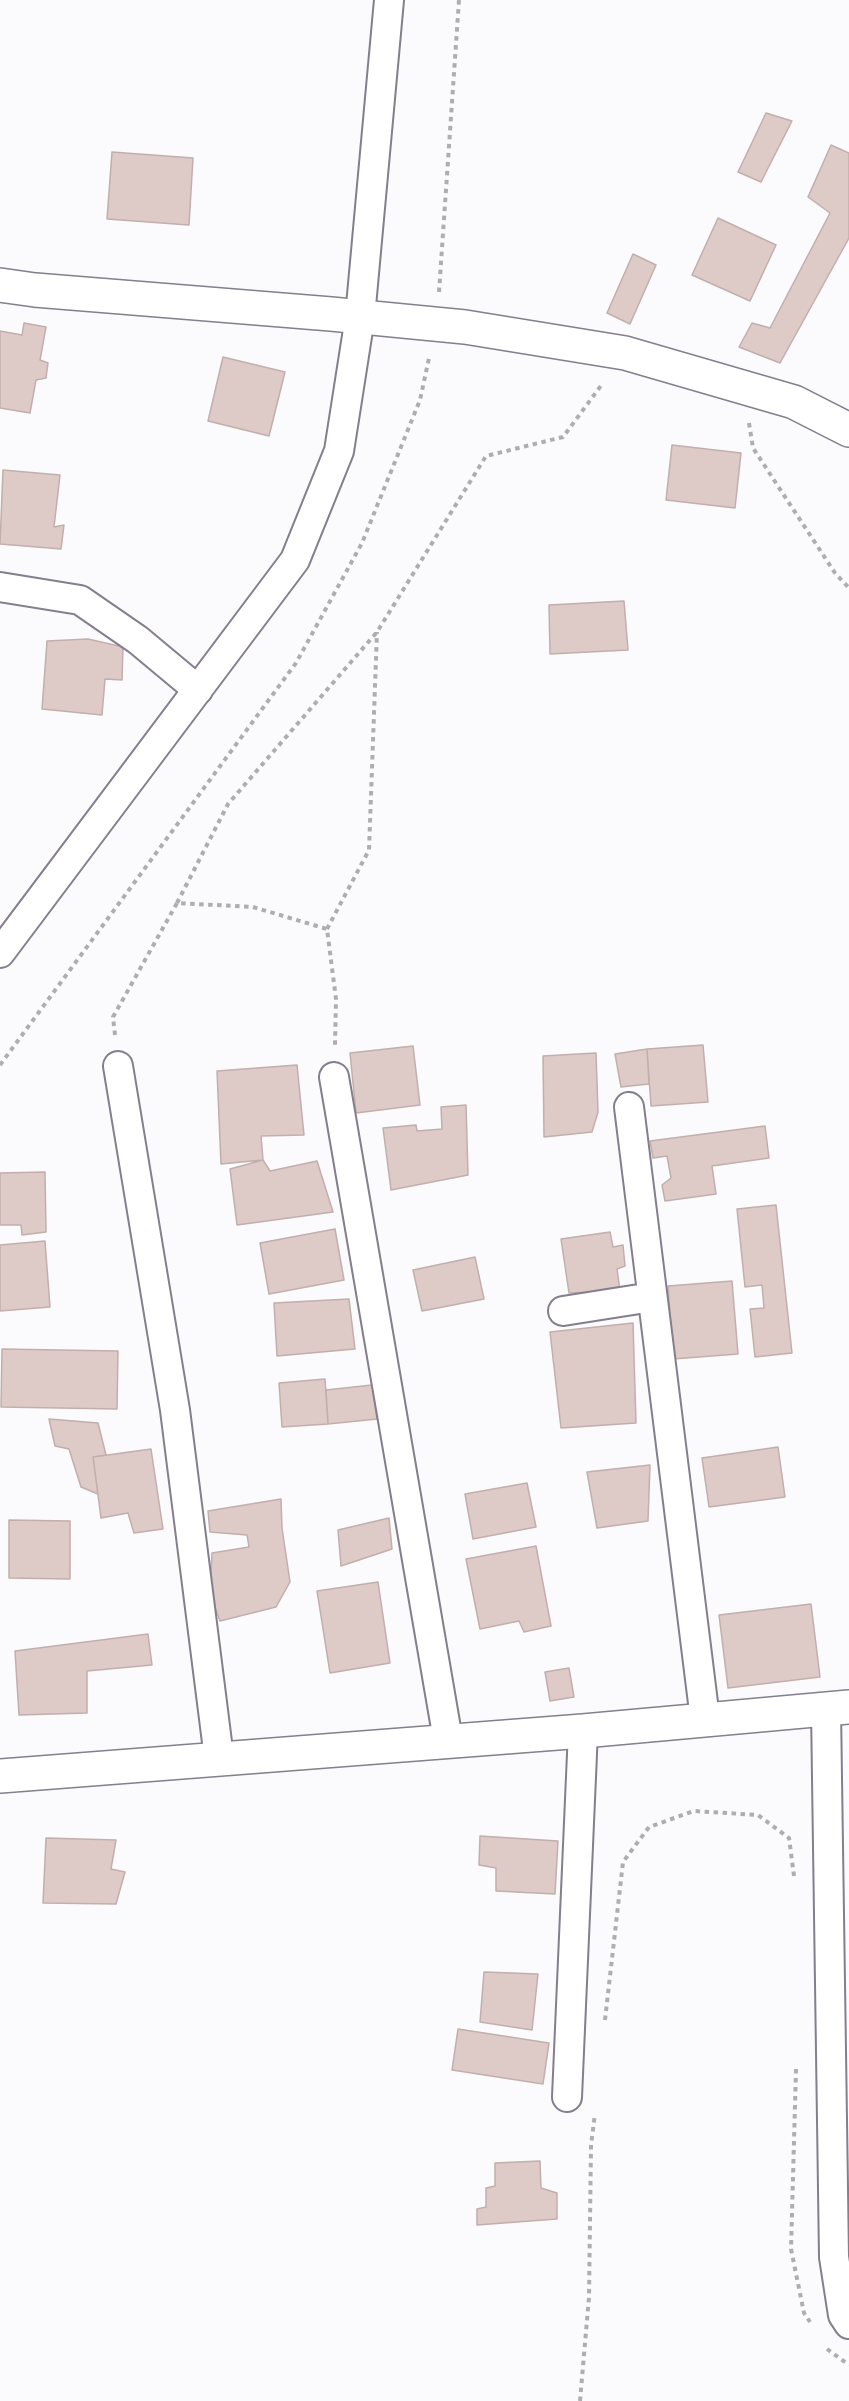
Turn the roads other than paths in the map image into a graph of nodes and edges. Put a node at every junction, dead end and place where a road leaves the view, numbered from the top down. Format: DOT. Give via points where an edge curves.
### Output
graph roads {
  1 [pos="388,0"];
  2 [pos="0,285"];
  3 [pos="360,317"];
  4 [pos="849,430"];
  5 [pos="0,587"];
  6 [pos="198,690"];
  7 [pos="0,953"];
  8 [pos="118,1066"];
  9 [pos="334,1077"];
  10 [pos="629,1107"];
  11 [pos="652,1297"];
  12 [pos="563,1311"];
  13 [pos="837,1708"];
  14 [pos="705,1719"];
  15 [pos="583,1731"];
  16 [pos="448,1740"];
  17 [pos="219,1758"];
  18 [pos="0,1776"];
  19 [pos="840,2034"];
  20 [pos="567,2097"];
  21 [pos="849,2324"];
  1 -- 3 [label="street"];
  2 -- 3 [label="street"];
  3 -- 4 [label="street" via="465,327 625,353 794,402"];
  3 -- 6 [label="street" via="339,451 295,560"];
  5 -- 6 [label="street" via="80,600 138,640"];
  6 -- 7 [label="street"];
  8 -- 17 [label="street" via="175,1410"];
  9 -- 16 [label="street"];
  10 -- 11 [label="street"];
  11 -- 12 [label="street"];
  11 -- 14 [label="street"];
  13 -- 14 [label="street"];
  13 -- 19 [label="street"];
  14 -- 15 [label="street"];
  15 -- 16 [label="street"];
  15 -- 20 [label="street"];
  16 -- 17 [label="street"];
  17 -- 18 [label="street"];
  19 -- 21 [label="street" via="834,2257 843,2315"];
}
